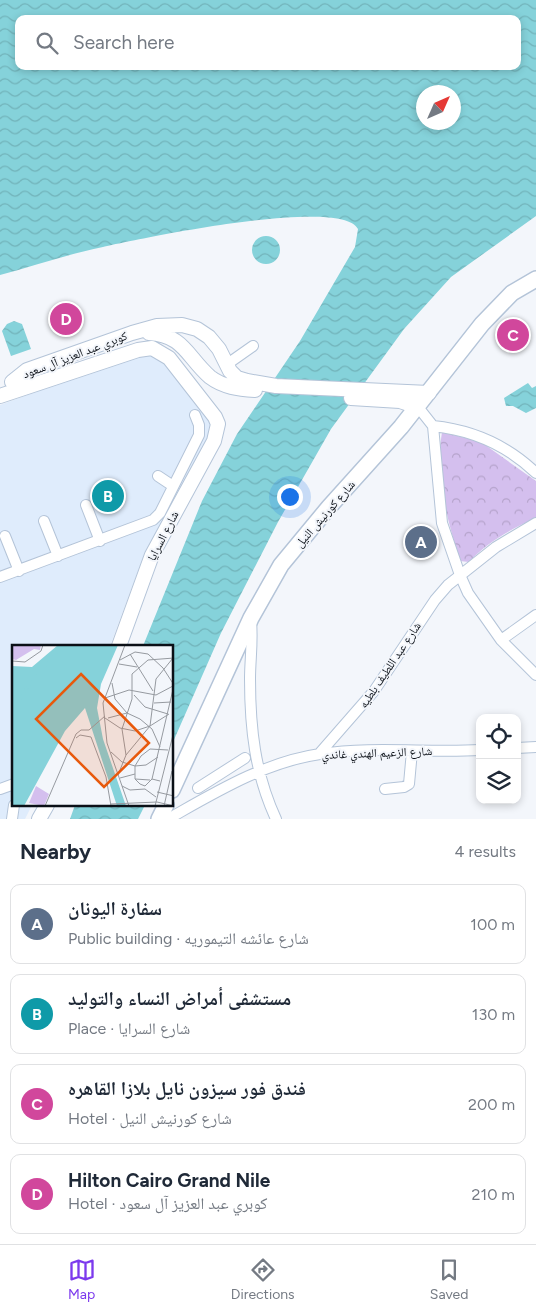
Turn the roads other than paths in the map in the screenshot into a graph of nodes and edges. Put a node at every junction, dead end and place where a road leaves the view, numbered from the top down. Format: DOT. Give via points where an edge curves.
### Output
graph roads {
  1 [pos="535,280"];
  2 [pos="182,325"];
  3 [pos="173,338"];
  4 [pos="253,346"];
  5 [pos="226,365"];
  6 [pos="209,376"];
  7 [pos="12,382"];
  8 [pos="251,386"];
  9 [pos="0,391"];
  10 [pos="429,393"];
  11 [pos="0,396"];
  12 [pos="395,396"];
  13 [pos="418,407"];
  14 [pos="195,416"];
  15 [pos="433,426"];
  16 [pos="536,473"];
  17 [pos="158,476"];
  18 [pos="173,486"];
  19 [pos="86,505"];
  20 [pos="44,521"];
  21 [pos="536,523"];
  22 [pos="5,536"];
  23 [pos="100,541"];
  24 [pos="58,556"];
  25 [pos="19,571"];
  26 [pos="460,575"];
  27 [pos="0,577"];
  28 [pos="536,615"];
  29 [pos="251,618"];
  30 [pos="501,640"];
  31 [pos="119,645"];
  32 [pos="536,675"];
  33 [pos="536,747"];
  34 [pos="521,748"];
  35 [pos="476,750"];
  36 [pos="412,752"];
  37 [pos="320,754"];
  38 [pos="258,772"];
  39 [pos="246,776"];
  40 [pos="174,786"];
  41 [pos="198,788"];
  42 [pos="385,789"];
  43 [pos="14,806"];
  44 [pos="46,806"];
  45 [pos="166,806"];
  46 [pos="12,819"];
  47 [pos="39,819"];
  48 [pos="159,819"];
  49 [pos="168,819"];
  50 [pos="276,819"];
  1 -- 10 [label="highway, شارع كورنيش النيل" via="512,292 493,312"];
  2 -- 3 [label="main road" via="175,330"];
  2 -- 5 [label="main road, كوبري عبد العزيز آل سعود" via="209,337"];
  2 -- 7 [label="main road, كوبري عبد العزيز آل سعود" via="157,326 132,333 27,370"];
  3 -- 6 [label="main road, كوبري عبد العزيز آل سعود"];
  3 -- 7 [label="main road, كوبري عبد العزيز آل سعود" via="157,333 141,334"];
  4 -- 5 [label="street"];
  5 -- 6 [label="main road" via="220,373"];
  5 -- 8 [label="main road, كوبري عبد العزيز آل سعود" via="234,376"];
  6 -- 8 [label="main road, كوبري عبد العزيز آل سعود" via="228,386"];
  7 -- 9 [label="main road"];
  8 -- 12 [label="main road, كوبري عبد العزيز آل سعود"];
  10 -- 12 [label="main road, كوبري عبد العزيز آل سعود"];
  10 -- 13 [label="highway, شارع كورنيش النيل"];
  11 -- 31 [label="main road, شارع السرايا" via="152,348 168,358 215,418 217,430 214,441 152,555"];
  12 -- 13 [label="main road, كوبري عبد العزيز آل سعود"];
  13 -- 15 [label="street"];
  13 -- 29 [label="highway, شارع كورنيش النيل" via="281,565"];
  14 -- 18 [label="street" via="199,435"];
  15 -- 16 [label="street" via="455,428 482,437 514,455"];
  15 -- 26 [label="street" via="442,523"];
  17 -- 18 [label="street"];
  18 -- 23 [label="street" via="153,520"];
  19 -- 23 [label="street"];
  20 -- 24 [label="street"];
  21 -- 26 [label="street, شارع عبد اللطيف بلطيه" via="496,547"];
  22 -- 25 [label="street"];
  23 -- 24 [label="street"];
  24 -- 25 [label="street"];
  25 -- 27 [label="street"];
  26 -- 30 [label="street"];
  26 -- 37 [label="street, شارع عبد اللطيف بلطيه" via="435,600 357,713"];
  28 -- 30 [label="street"];
  29 -- 38 [label="street" via="250,700"];
  29 -- 40 [label="highway, شارع كورنيش النيل"];
  30 -- 32 [label="street"];
  33 -- 34 [label="street"];
  35 -- 36 [label="street, شارع الزعيم الهندي غاندي"];
  36 -- 37 [label="street, شارع الزعيم الهندي غاندي"];
  36 -- 42 [label="street" via="409,784"];
  37 -- 38 [label="street, شارع الزعيم الهندي غاندي"];
  38 -- 39 [label="street, شارع الزعيم الهندي غاندي"];
  38 -- 50 [label="street"];
  39 -- 41 [label="street" via="241,761"];
  39 -- 49 [label="street, شارع الزعيم الهندي غاندي"];
  43 -- 46 [label="street"];
  44 -- 47 [label="main road"];
  45 -- 48 [label="highway"];
}
